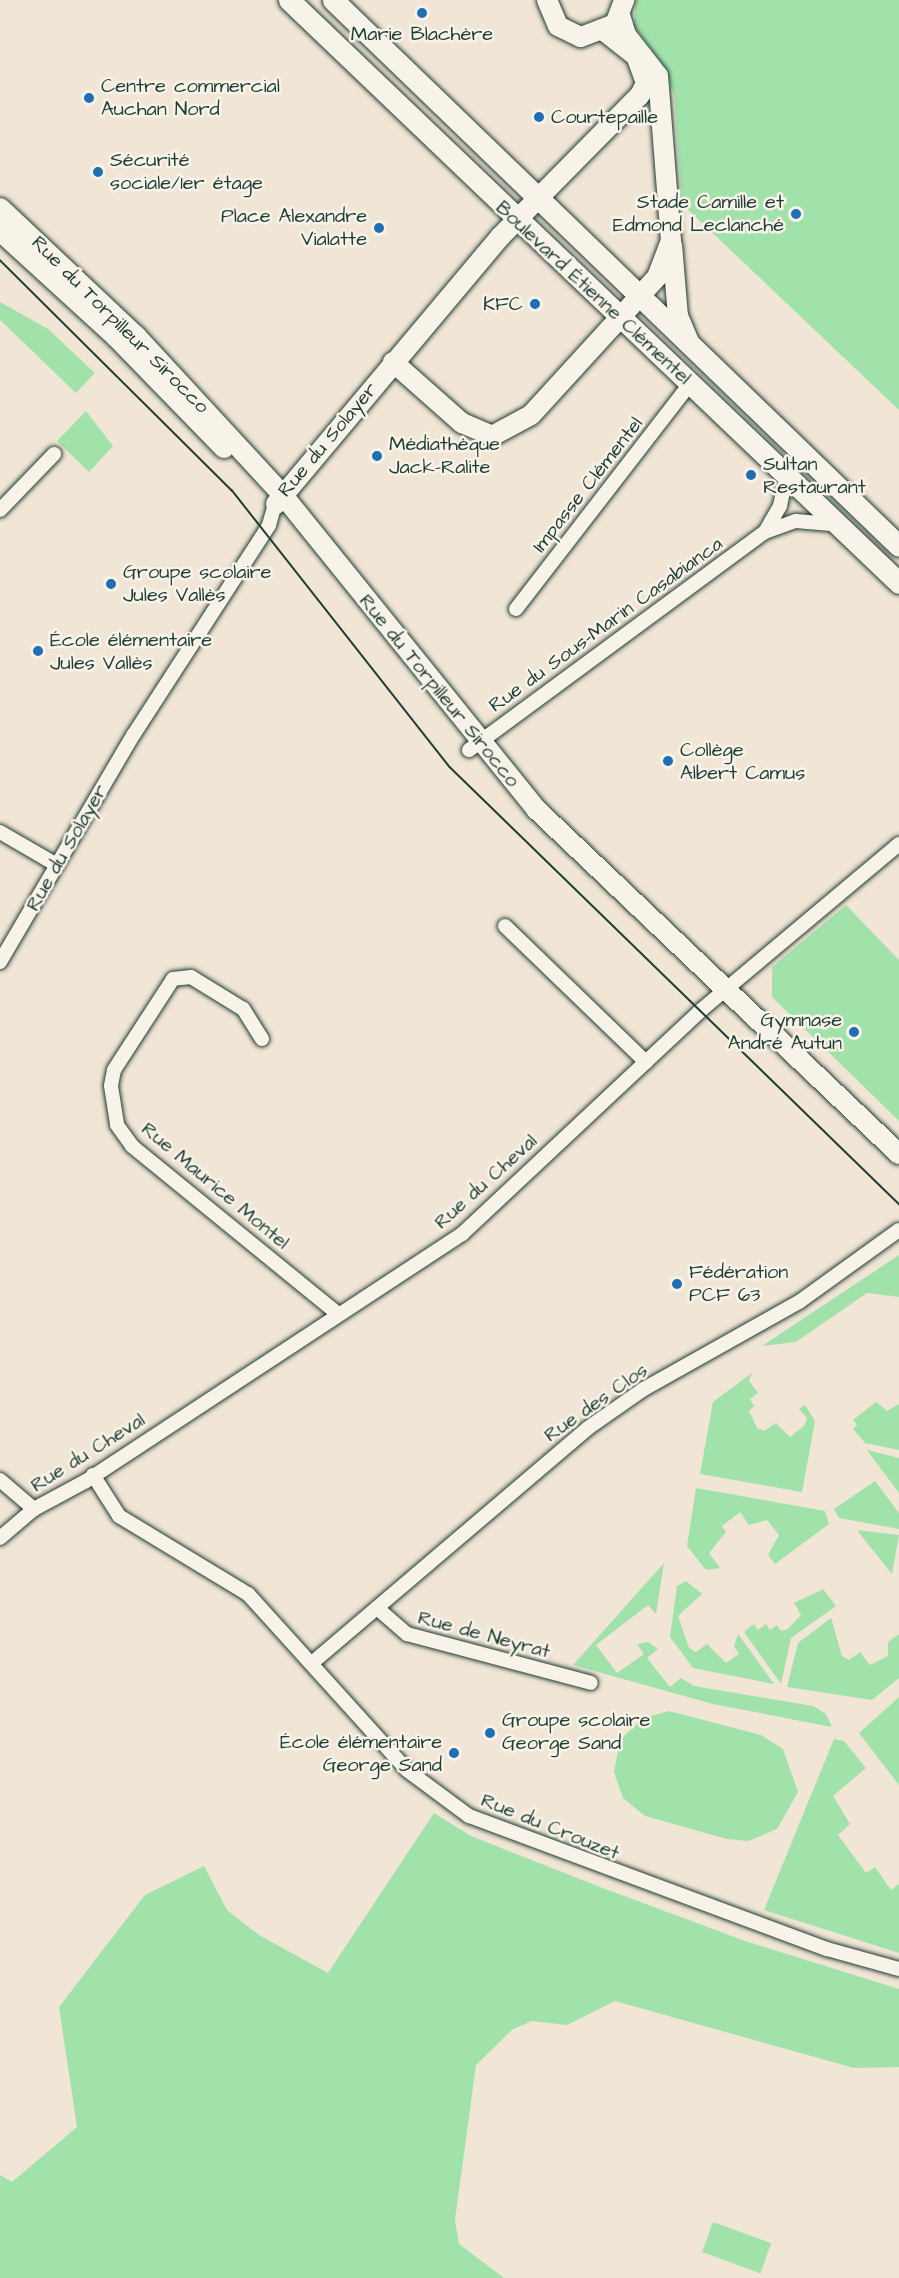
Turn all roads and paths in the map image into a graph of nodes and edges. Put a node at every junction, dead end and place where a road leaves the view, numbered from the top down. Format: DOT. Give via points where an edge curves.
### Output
graph roads {
  1 [pos="289,0"];
  2 [pos="333,0"];
  3 [pos="547,0"];
  4 [pos="622,8"];
  5 [pos="605,32"];
  6 [pos="633,104"];
  7 [pos="662,133"];
  8 [pos="539,201"];
  9 [pos="0,208"];
  10 [pos="519,220"];
  11 [pos="0,231"];
  12 [pos="671,241"];
  13 [pos="641,298"];
  14 [pos="622,316"];
  15 [pos="692,347"];
  16 [pos="393,362"];
  17 [pos="690,384"];
  18 [pos="54,454"];
  19 [pos="786,477"];
  20 [pos="279,499"];
  21 [pos="0,510"];
  22 [pos="834,524"];
  23 [pos="765,532"];
  24 [pos="899,546"];
  25 [pos="899,584"];
  26 [pos="516,609"];
  27 [pos="474,747"];
  28 [pos="0,832"];
  29 [pos="899,844"];
  30 [pos="57,865"];
  31 [pos="505,926"];
  32 [pos="0,962"];
  33 [pos="723,993"];
  34 [pos="262,1040"];
  35 [pos="646,1062"];
  36 [pos="899,1154"];
  37 [pos="899,1169"];
  38 [pos="899,1230"];
  39 [pos="338,1314"];
  40 [pos="93,1475"];
  41 [pos="0,1480"];
  42 [pos="34,1509"];
  43 [pos="0,1538"];
  44 [pos="377,1608"];
  45 [pos="312,1663"];
  46 [pos="591,1683"];
  47 [pos="899,1970"];
  1 -- 10 [label="main road, Boulevard Étienne Clémentel"];
  2 -- 8 [label="main road, Boulevard Étienne Clémentel"];
  3 -- 5 [label="street" via="552,18 569,34"];
  4 -- 5 [label="street"];
  4 -- 7 [label="street" via="626,35 658,76"];
  5 -- 6 [label="street, Rue du Solayer" via="621,41 643,70 646,83"];
  6 -- 7 [label="street" via="652,109"];
  6 -- 8 [label="street, Rue du Solayer"];
  7 -- 12 [label="street"];
  8 -- 10 [label="street, Rue du Solayer"];
  8 -- 13 [label="main road, Boulevard Étienne Clémentel"];
  9 -- 20 [label="street, Rue du Torpilleur Sirocco" via="136,336"];
  10 -- 14 [label="main road, Boulevard Étienne Clémentel"];
  10 -- 16 [label="street, Rue du Solayer"];
  11 -- 20 [label="street, Rue du Torpilleur Sirocco" via="116,337"];
  12 -- 13 [label="street" via="657,278"];
  12 -- 15 [label="street" via="678,316"];
  13 -- 14 [label="street"];
  13 -- 15 [label="main road, Boulevard Étienne Clémentel"];
  14 -- 16 [label="street" via="531,415 492,436 462,423"];
  14 -- 17 [label="main road, Boulevard Étienne Clémentel"];
  15 -- 24 [label="main road, Boulevard Étienne Clémentel"];
  16 -- 20 [label="street, Rue du Solayer"];
  17 -- 19 [label="main road, Boulevard Étienne Clémentel"];
  17 -- 26 [label="street, Impasse Clémentel"];
  18 -- 21 [label="street"];
  19 -- 22 [label="main road, Boulevard Étienne Clémentel"];
  19 -- 23 [label="street, Rue du Sous-Marin Casabianca" via="780,506"];
  20 -- 27 [label="street, Rue du Torpilleur Sirocco"];
  20 -- 30 [label="street, Rue du Solayer" via="269,525"];
  22 -- 23 [label="street, Rue du Sous-Marin Casabianca" via="796,521"];
  22 -- 25 [label="main road, Boulevard Étienne Clémentel"];
  23 -- 27 [label="street, Rue du Sous-Marin Casabianca"];
  27 -- 33 [label="street, Rue du Torpilleur Sirocco"];
  28 -- 30 [label="street"];
  29 -- 33 [label="street, Rue du Cheval"];
  30 -- 32 [label="street, Rue du Solayer"];
  31 -- 35 [label="street"];
  33 -- 35 [label="street, Rue du Cheval"];
  33 -- 36 [label="street, Rue du Torpilleur Sirocco"];
  33 -- 37 [label="street, Rue du Torpilleur Sirocco"];
  34 -- 39 [label="street, Rue Maurice Montel" via="243,1009 191,977 173,979 114,1070 111,1086 117,1125 132,1146"];
  35 -- 39 [label="street, Rue du Cheval" via="462,1234"];
  38 -- 44 [label="street, Rue des Clos" via="799,1302 644,1389 588,1428"];
  39 -- 40 [label="street, Rue du Cheval"];
  40 -- 42 [label="street, Rue du Cheval"];
  40 -- 45 [label="street, Rue du Crouzet" via="119,1516 248,1594"];
  41 -- 42 [label="street"];
  42 -- 43 [label="street, Rue du Cheval"];
  44 -- 45 [label="street, Rue des Clos"];
  44 -- 46 [label="street, Rue de Neyrat" via="407,1634"];
  45 -- 47 [label="street, Rue du Crouzet" via="407,1770 469,1816 685,1898"];
}
